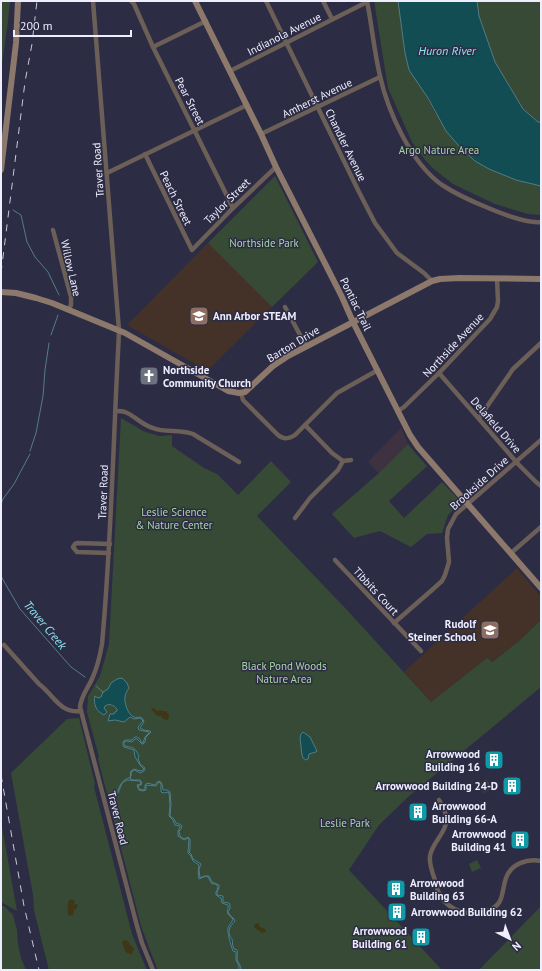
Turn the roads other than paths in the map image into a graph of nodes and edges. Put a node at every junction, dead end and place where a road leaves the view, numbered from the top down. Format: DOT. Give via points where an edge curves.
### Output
graph roads {
  1 [pos="18,1"];
  2 [pos="93,1"];
  3 [pos="131,1"];
  4 [pos="266,1"];
  5 [pos="323,1"];
  6 [pos="367,1"];
  7 [pos="197,2"];
  8 [pos="332,19"];
  9 [pos="206,21"];
  10 [pos="286,42"];
  11 [pos="153,47"];
  12 [pos="230,71"];
  13 [pos="380,77"];
  14 [pos="247,105"];
  15 [pos="318,108"];
  16 [pos="194,130"];
  17 [pos="261,134"];
  18 [pos="145,154"];
  19 [pos="276,167"];
  20 [pos="1,170"];
  21 [pos="107,173"];
  22 [pos="233,208"];
  23 [pos="541,222"];
  24 [pos="53,230"];
  25 [pos="192,250"];
  26 [pos="498,279"];
  27 [pos="541,279"];
  28 [pos="432,281"];
  29 [pos="1,292"];
  30 [pos="285,308"];
  31 [pos="68,310"];
  32 [pos="353,322"];
  33 [pos="120,331"];
  34 [pos="541,343"];
  35 [pos="306,346"];
  36 [pos="378,370"];
  37 [pos="439,373"];
  38 [pos="241,393"];
  39 [pos="116,411"];
  40 [pos="398,411"];
  41 [pos="479,418"];
  42 [pos="305,425"];
  43 [pos="541,440"];
  44 [pos="350,460"];
  45 [pos="343,461"];
  46 [pos="239,462"];
  47 [pos="516,462"];
  48 [pos="541,486"];
  49 [pos="468,504"];
  50 [pos="295,518"];
  51 [pos="541,527"];
  52 [pos="110,544"];
  53 [pos="109,553"];
  54 [pos="511,553"];
  55 [pos="335,560"];
  56 [pos="541,588"];
  57 [pos="394,623"];
  58 [pos="4,645"];
  59 [pos="420,650"];
  60 [pos="81,711"];
  61 [pos="439,800"];
  62 [pos="541,861"];
  63 [pos="153,970"];
  1 -- 20 [label="main road" via="16,43"];
  2 -- 21 [label="street, Traver Road"];
  3 -- 11 [label="street, Pear Street"];
  4 -- 10 [label="street, Chandler Avenue"];
  5 -- 8 [label="street"];
  6 -- 8 [label="street, Indianola Avenue"];
  6 -- 13 [label="street"];
  7 -- 9 [label="main road, Pontiac Trail"];
  8 -- 10 [label="street, Indianola Avenue"];
  9 -- 11 [label="street"];
  9 -- 12 [label="main road, Pontiac Trail"];
  10 -- 12 [label="street, Indianola Avenue"];
  10 -- 15 [label="street, Chandler Avenue"];
  11 -- 16 [label="street, Pear Street"];
  12 -- 14 [label="main road, Pontiac Trail"];
  13 -- 15 [label="street, Amherst Avenue"];
  13 -- 23 [label="street" via="407,144 435,179 464,198 495,211 523,220"];
  14 -- 16 [label="street"];
  14 -- 17 [label="main road, Pontiac Trail"];
  15 -- 17 [label="street, Amherst Avenue"];
  15 -- 28 [label="street, Chandler Avenue" via="375,223 397,253"];
  16 -- 18 [label="street"];
  16 -- 22 [label="street, Pear Street"];
  17 -- 19 [label="main road, Pontiac Trail"];
  18 -- 21 [label="street"];
  18 -- 25 [label="street, Peach Street"];
  19 -- 22 [label="street, Taylor Street"];
  19 -- 32 [label="main road, Pontiac Trail"];
  21 -- 33 [label="street, Traver Road"];
  22 -- 25 [label="street, Taylor Street"];
  24 -- 31 [label="street, Willow Lane" via="71,297"];
  26 -- 27 [label="main road, Barton Drive"];
  26 -- 28 [label="main road, Barton Drive" via="455,278"];
  26 -- 37 [label="street, Northside Avenue" via="495,313"];
  28 -- 32 [label="main road, Barton Drive"];
  29 -- 31 [label="main road" via="36,298"];
  30 -- 35 [label="street"];
  31 -- 33 [label="main road"];
  32 -- 35 [label="main road, Barton Drive"];
  32 -- 36 [label="main road, Pontiac Trail"];
  33 -- 38 [label="main road" via="228,391"];
  33 -- 39 [label="street, Traver Road"];
  34 -- 41 [label="street" via="513,368"];
  35 -- 38 [label="main road, Barton Drive" via="280,360"];
  36 -- 40 [label="main road, Pontiac Trail"];
  36 -- 42 [label="street" via="337,393"];
  37 -- 40 [label="street, Northside Avenue"];
  37 -- 41 [label="street, Delafield Drive"];
  38 -- 42 [label="street" via="244,400 281,438 290,438"];
  39 -- 46 [label="street" via="125,412 139,422 158,430 186,431"];
  39 -- 52 [label="street, Traver Road"];
  40 -- 49 [label="main road, Pontiac Trail" via="418,447"];
  41 -- 47 [label="street, Delafield Drive"];
  42 -- 45 [label="street"];
  43 -- 47 [label="street, Brookside Drive"];
  44 -- 45 [label="street"];
  45 -- 50 [label="street"];
  47 -- 48 [label="street, Delafield Drive"];
  47 -- 49 [label="street, Brookside Drive"];
  49 -- 54 [label="main road, Pontiac Trail"];
  49 -- 57 [label="street, Brookside Drive" via="456,514 448,528 449,562 442,581"];
  51 -- 54 [label="street"];
  52 -- 53 [label="street, Traver Road"];
  52 -- 53 [label="street" via="77,543 73,547 77,552"];
  53 -- 60 [label="street, Traver Road" via="101,651 94,675 81,702"];
  54 -- 56 [label="main road, Pontiac Trail"];
  55 -- 57 [label="street, Tibbits Court"];
  57 -- 59 [label="street, Tibbits Court"];
  58 -- 60 [label="street" via="62,707 71,711"];
  60 -- 63 [label="street, Traver Road" via="137,926"];
  61 -- 62 [label="street" via="444,807 445,824 435,843 430,861 439,894 452,908 473,913 492,909 500,900 506,877 512,868 527,860"];
}
